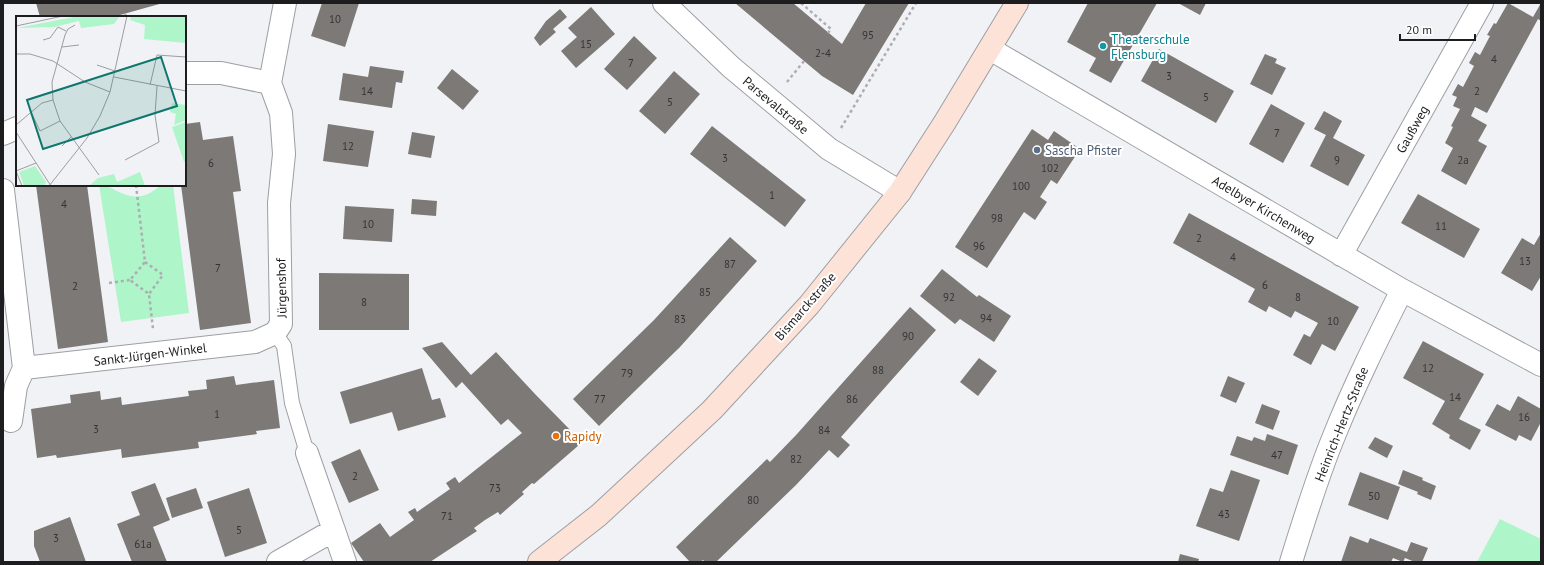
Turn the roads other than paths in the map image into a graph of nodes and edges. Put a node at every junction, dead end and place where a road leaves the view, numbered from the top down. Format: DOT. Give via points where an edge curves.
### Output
graph roads {
  1 [pos="285,3"];
  2 [pos="664,3"];
  3 [pos="1017,3"];
  4 [pos="1482,3"];
  5 [pos="990,49"];
  6 [pos="186,73"];
  7 [pos="270,82"];
  8 [pos="16,128"];
  9 [pos="3,134"];
  10 [pos="3,190"];
  11 [pos="900,192"];
  12 [pos="1341,254"];
  13 [pos="1402,290"];
  14 [pos="275,334"];
  15 [pos="1541,365"];
  16 [pos="24,368"];
  17 [pos="11,421"];
  18 [pos="307,453"];
  19 [pos="334,530"];
  20 [pos="278,562"];
  21 [pos="345,562"];
  22 [pos="539,562"];
  23 [pos="1291,562"];
  1 -- 7 [label="street"];
  2 -- 11 [label="street, Parsevalstraße" via="731,67 829,149"];
  3 -- 5 [label="main road, Bismarckstraße"];
  4 -- 12 [label="street, Gaußweg"];
  5 -- 11 [label="main road, Bismarckstraße"];
  5 -- 12 [label="street, Adelbyer Kirchenweg"];
  6 -- 7 [label="street" via="221,73"];
  7 -- 14 [label="street, Jürgenshof" via="281,113 284,154 279,203 281,324"];
  8 -- 9 [label="street"];
  10 -- 16 [label="street"];
  11 -- 22 [label="main road, Bismarckstraße" via="809,305 712,410 599,515"];
  12 -- 13 [label="street, Adelbyer Kirchenweg"];
  13 -- 15 [label="street, Adelbyer Kirchenweg"];
  13 -- 23 [label="street, Heinrich-Hertz-Straße" via="1367,360 1334,436"];
  14 -- 16 [label="street, Sankt-Jürgen-Winkel" via="255,342"];
  14 -- 18 [label="lane, Jürgenshof" via="284,346 292,403"];
  16 -- 17 [label="street" via="16,386"];
  18 -- 19 [label="street, Jürgenshof"];
  19 -- 20 [label="street"];
  19 -- 21 [label="street, Jürgenshof"];
}
